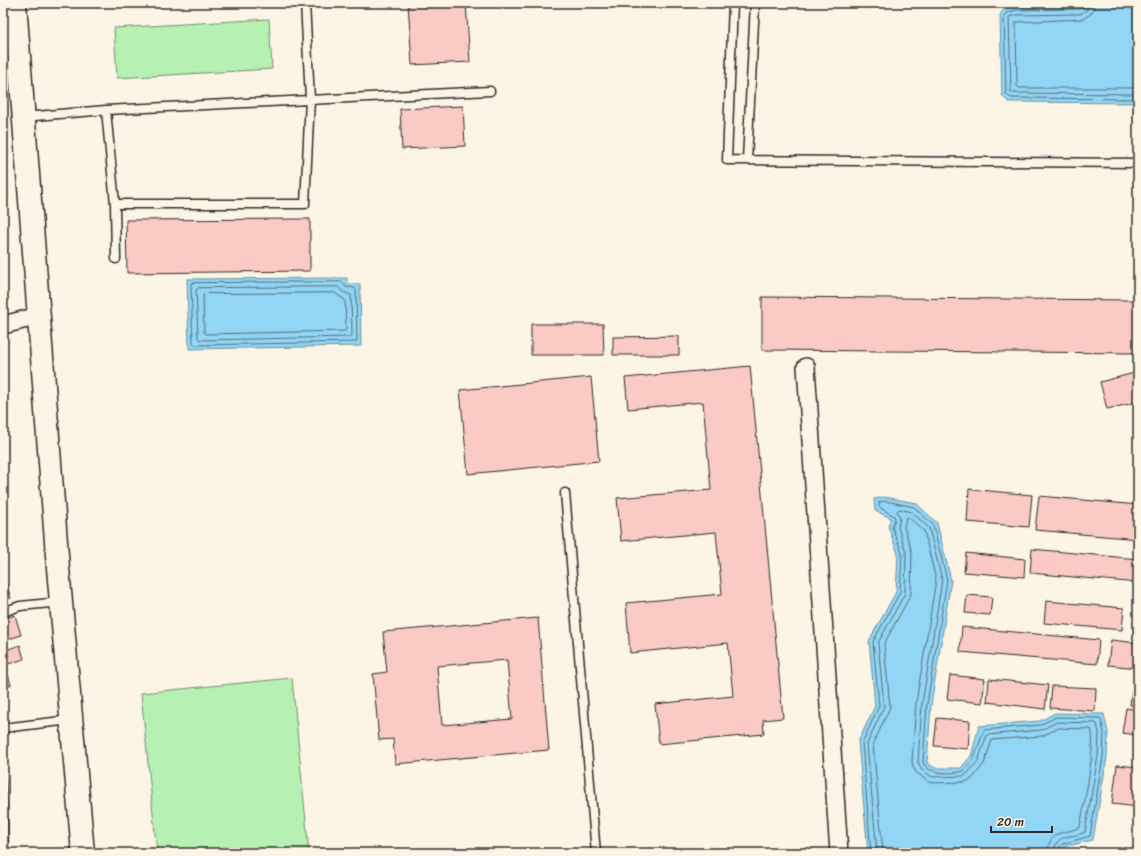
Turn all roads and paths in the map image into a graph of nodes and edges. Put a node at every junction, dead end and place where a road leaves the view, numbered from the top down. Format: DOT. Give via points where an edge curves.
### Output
graph roads {
  1 [pos="305,3"];
  2 [pos="733,3"];
  3 [pos="756,3"];
  4 [pos="13,11"];
  5 [pos="490,91"];
  6 [pos="310,99"];
  7 [pos="106,110"];
  8 [pos="24,117"];
  9 [pos="747,160"];
  10 [pos="1138,163"];
  11 [pos="115,204"];
  12 [pos="116,259"];
  13 [pos="39,316"];
  14 [pos="3,325"];
  15 [pos="806,367"];
  16 [pos="565,493"];
  17 [pos="61,602"];
  18 [pos="3,612"];
  19 [pos="71,720"];
  20 [pos="3,728"];
  21 [pos="83,853"];
  22 [pos="596,853"];
  23 [pos="839,853"];
  1 -- 6 [label="lane"];
  2 -- 9 [label="lane" via="727,160"];
  3 -- 9 [label="lane"];
  4 -- 8 [label="main road"];
  5 -- 6 [label="lane"];
  6 -- 7 [label="lane"];
  6 -- 11 [label="lane" via="306,204"];
  7 -- 8 [label="lane"];
  7 -- 11 [label="lane"];
  8 -- 13 [label="main road"];
  9 -- 10 [label="lane"];
  11 -- 12 [label="lane"];
  13 -- 14 [label="street"];
  13 -- 17 [label="main road"];
  15 -- 23 [label="street"];
  16 -- 22 [label="lane"];
  17 -- 18 [label="lane" via="20,606"];
  17 -- 19 [label="main road"];
  19 -- 20 [label="lane"];
  19 -- 21 [label="main road"];
}
